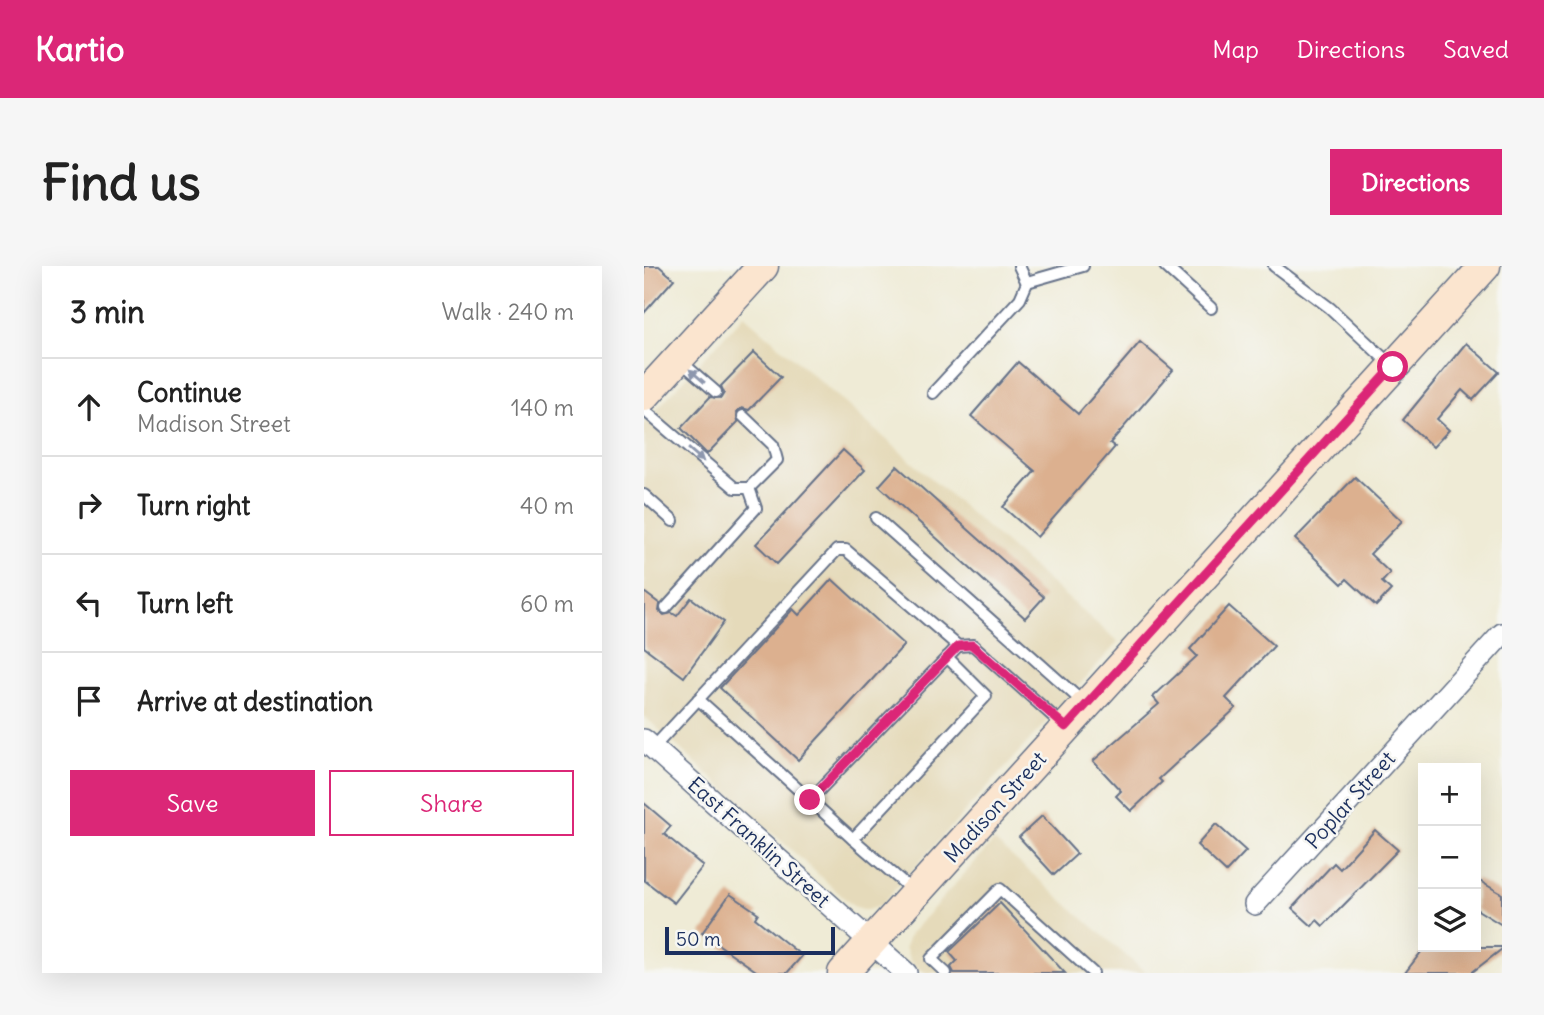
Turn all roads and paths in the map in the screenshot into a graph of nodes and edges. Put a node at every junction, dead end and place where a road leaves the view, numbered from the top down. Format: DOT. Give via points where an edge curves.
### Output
graph roads {
  1 [pos="763,266"];
  2 [pos="1019,266"];
  3 [pos="1083,266"];
  4 [pos="1165,266"];
  5 [pos="1274,266"];
  6 [pos="1485,266"];
  7 [pos="1027,282"];
  8 [pos="1211,308"];
  9 [pos="678,359"];
  10 [pos="1393,367"];
  11 [pos="716,392"];
  12 [pos="933,393"];
  13 [pos="644,396"];
  14 [pos="644,410"];
  15 [pos="743,416"];
  16 [pos="749,488"];
  17 [pos="644,495"];
  18 [pos="876,518"];
  19 [pos="673,521"];
  20 [pos="666,608"];
  21 [pos="1502,634"];
  22 [pos="958,646"];
  23 [pos="947,657"];
  24 [pos="698,699"];
  25 [pos="1087,705"];
  26 [pos="1066,727"];
  27 [pos="648,744"];
  28 [pos="810,800"];
  29 [pos="853,839"];
  30 [pos="916,894"];
  31 [pos="1255,904"];
  32 [pos="873,943"];
  33 [pos="843,973"];
  34 [pos="906,973"];
  35 [pos="946,973"];
  36 [pos="1093,973"];
  1 -- 9 [label="main road"];
  2 -- 7 [label="lane"];
  3 -- 7 [label="lane"];
  4 -- 8 [label="lane"];
  5 -- 10 [label="lane" via="1330,308"];
  6 -- 10 [label="main road, Madison Street"];
  7 -- 12 [label="lane" via="1020,299"];
  11 -- 9 [label="lane, one-way"];
  9 -- 13 [label="main road"];
  10 -- 25 [label="main road, Madison Street"];
  14 -- 16 [label="lane, one-way" via="735,488"];
  15 -- 16 [label="lane" via="774,445 777,460"];
  16 -- 20 [label="lane" via="756,508"];
  17 -- 19 [label="lane"];
  18 -- 25 [label="lane"];
  21 -- 31 [label="street, Poplar Street"];
  22 -- 23 [label="lane"];
  22 -- 24 [label="lane" via="846,550 837,550"];
  22 -- 26 [label="lane" via="972,645"];
  23 -- 28 [label="lane"];
  23 -- 29 [label="lane" via="986,696"];
  24 -- 27 [label="lane"];
  24 -- 28 [label="lane"];
  25 -- 26 [label="main road, Madison Street"];
  26 -- 30 [label="main road, Madison Street"];
  27 -- 32 [label="street, East Franklin Street"];
  28 -- 29 [label="lane"];
  29 -- 30 [label="lane"];
  30 -- 32 [label="main road, Madison Street"];
  32 -- 33 [label="main road, Madison Street"];
  32 -- 34 [label="street, East Franklin Street"];
  35 -- 36 [label="lane" via="931,959 1000,889"];
}
